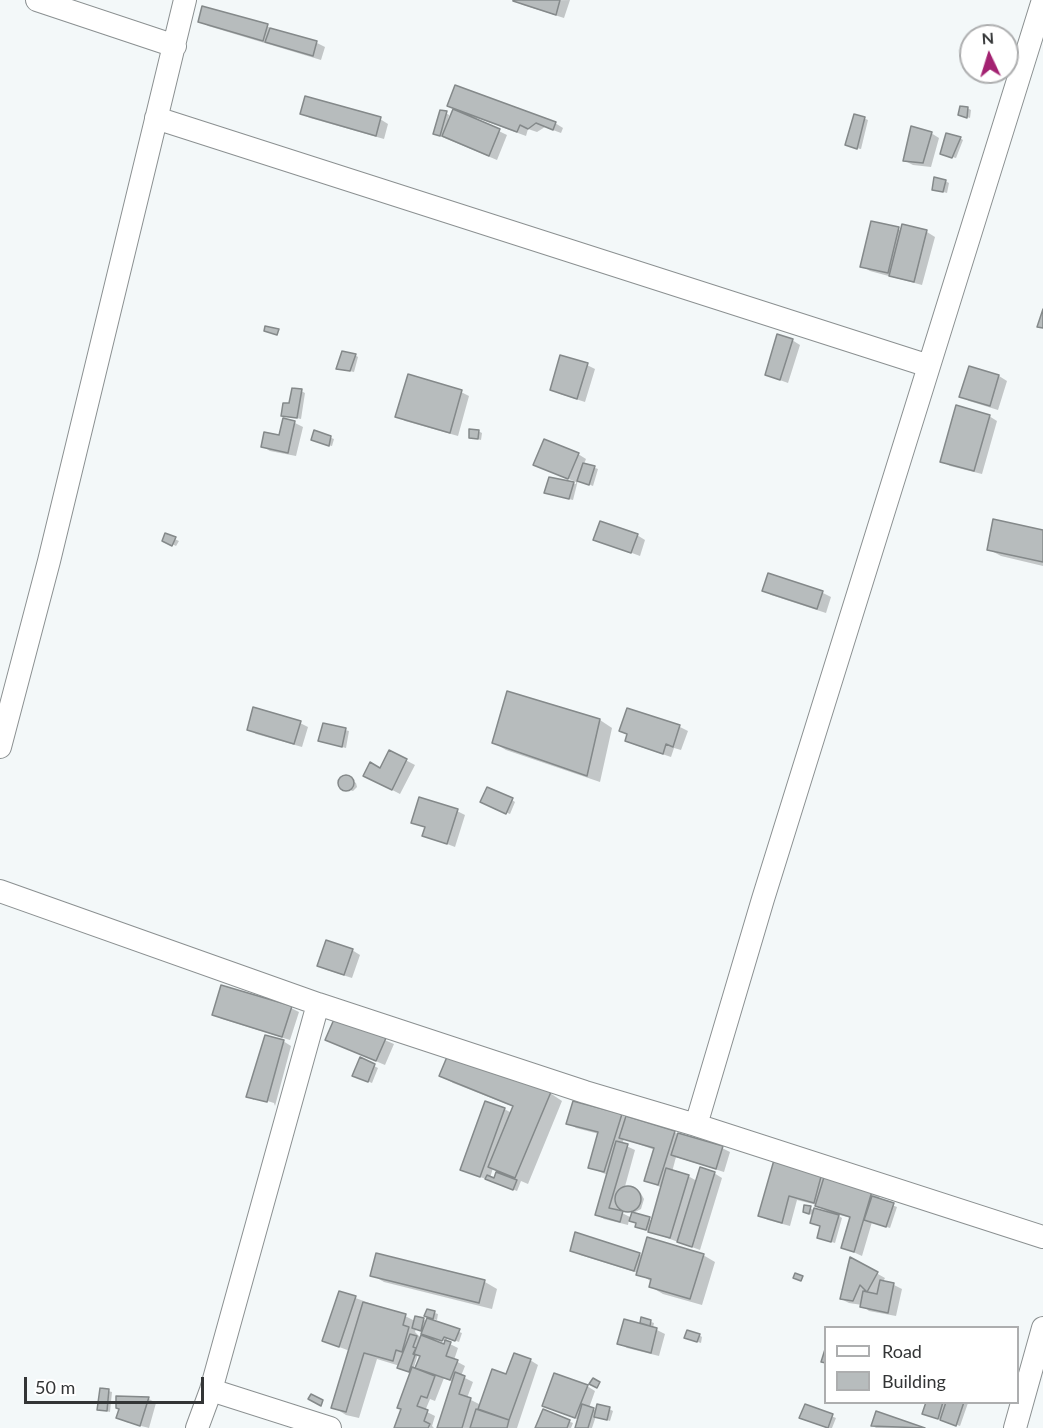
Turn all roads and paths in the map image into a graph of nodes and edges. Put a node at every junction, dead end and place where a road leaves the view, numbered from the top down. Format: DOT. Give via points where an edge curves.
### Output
graph roads {
  1 [pos="37,0"];
  2 [pos="186,0"];
  3 [pos="1043,0"];
  4 [pos="175,46"];
  5 [pos="156,118"];
  6 [pos="929,366"];
  7 [pos="0,747"];
  8 [pos="0,891"];
  9 [pos="318,1004"];
  10 [pos="696,1125"];
  11 [pos="1043,1237"];
  12 [pos="1043,1328"];
  13 [pos="211,1390"];
  14 [pos="197,1428"];
  15 [pos="330,1428"];
  16 [pos="1015,1428"];
  1 -- 4 [label="street"];
  2 -- 4 [label="street"];
  3 -- 6 [label="street"];
  4 -- 5 [label="street"];
  5 -- 6 [label="street"];
  5 -- 7 [label="street"];
  6 -- 10 [label="street"];
  8 -- 9 [label="street"];
  9 -- 10 [label="street"];
  9 -- 13 [label="street"];
  10 -- 11 [label="street"];
  12 -- 16 [label="street"];
  13 -- 14 [label="street"];
  13 -- 15 [label="street"];
}
